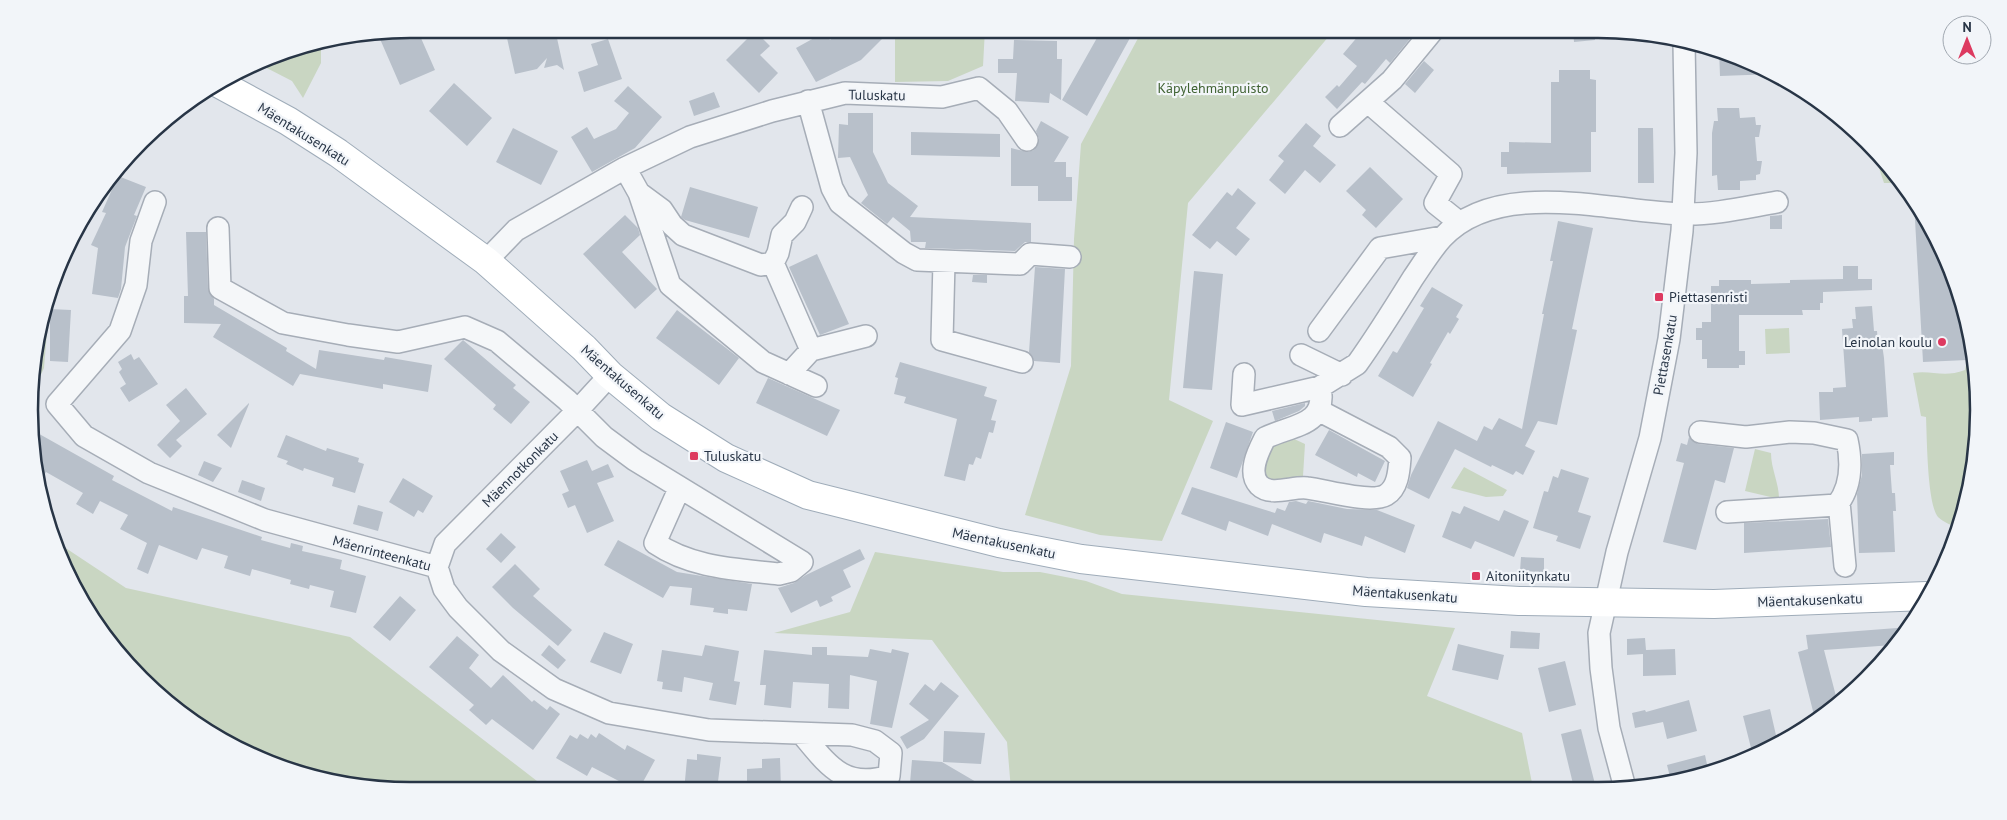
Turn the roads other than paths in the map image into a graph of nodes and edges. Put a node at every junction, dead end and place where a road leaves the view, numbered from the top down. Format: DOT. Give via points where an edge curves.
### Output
graph roads {
  1 [pos="1427,38"];
  2 [pos="1684,48"];
  3 [pos="225,87"];
  4 [pos="808,101"];
  5 [pos="1368,102"];
  6 [pos="1340,126"];
  7 [pos="1027,140"];
  8 [pos="625,168"];
  9 [pos="639,193"];
  10 [pos="155,202"];
  11 [pos="1777,202"];
  12 [pos="802,207"];
  13 [pos="1683,214"];
  14 [pos="1460,223"];
  15 [pos="218,228"];
  16 [pos="1442,237"];
  17 [pos="1070,257"];
  18 [pos="486,261"];
  19 [pos="944,262"];
  20 [pos="773,263"];
  21 [pos="1319,331"];
  22 [pos="866,336"];
  23 [pos="811,350"];
  24 [pos="1301,355"];
  25 [pos="1022,362"];
  26 [pos="1350,369"];
  27 [pos="610,374"];
  28 [pos="789,374"];
  29 [pos="1244,374"];
  30 [pos="816,386"];
  31 [pos="1320,387"];
  32 [pos="1318,410"];
  33 [pos="577,411"];
  34 [pos="1700,432"];
  35 [pos="679,489"];
  36 [pos="1839,502"];
  37 [pos="1727,512"];
  38 [pos="1845,566"];
  39 [pos="437,567"];
  40 [pos="1920,596"];
  41 [pos="1608,601"];
  42 [pos="802,734"];
  43 [pos="1623,782"];
  1 -- 5 [label="street" via="1392,80"];
  2 -- 13 [label="street, Piettasenkatu" via="1686,153"];
  3 -- 18 [label="main road, Mäentakusenkatu" via="338,153"];
  4 -- 7 [label="street, Tuluskatu" via="845,94 942,98 979,88 1007,110"];
  4 -- 8 [label="street, Tuluskatu" via="690,137"];
  4 -- 19 [label="street" via="832,188 840,203 904,253 917,260"];
  5 -- 6 [label="street"];
  5 -- 14 [label="street" via="1452,174 1435,203"];
  8 -- 9 [label="street"];
  8 -- 18 [label="street, Tuluskatu" via="516,230"];
  9 -- 20 [label="street" via="662,210 683,235 761,265"];
  9 -- 28 [label="street" via="670,285 763,362"];
  10 -- 39 [label="street, Mäenrinteenkatu" via="142,241 136,285 120,331 57,404 84,436 149,473 265,520"];
  11 -- 13 [label="street"];
  12 -- 20 [label="street" via="795,222 782,234"];
  13 -- 14 [label="street" via="1602,206 1508,204"];
  13 -- 41 [label="street, Piettasenkatu" via="1675,298 1658,401 1617,552"];
  14 -- 16 [label="street"];
  15 -- 33 [label="street" via="220,288 283,323 398,342 465,327 497,341"];
  16 -- 21 [label="street" via="1380,248"];
  16 -- 26 [label="street"];
  17 -- 19 [label="street" via="1030,254 1020,264"];
  18 -- 27 [label="main road, Mäentakusenkatu"];
  19 -- 25 [label="street" via="942,340"];
  20 -- 23 [label="street"];
  22 -- 23 [label="street"];
  23 -- 28 [label="street"];
  24 -- 26 [label="street"];
  26 -- 31 [label="street"];
  27 -- 33 [label="street, Mäennotkonkatu"];
  27 -- 41 [label="main road, Mäentakusenkatu" via="661,417 701,443 726,458 808,495 990,541 1081,559 1366,592 1529,601"];
  28 -- 30 [label="street"];
  29 -- 31 [label="street" via="1242,405"];
  31 -- 32 [label="street" via="1323,400"];
  32 -- 32 [label="street" via="1389,447 1400,458 1394,487 1385,496 1371,499 1305,487 1269,490 1259,485 1254,474 1256,457 1265,438 1303,425 1314,418"];
  33 -- 35 [label="street" via="604,437"];
  33 -- 39 [label="street, Mäennotkonkatu" via="445,544"];
  34 -- 36 [label="street" via="1746,436 1814,433 1847,440 1851,466 1845,495"];
  35 -- 35 [label="street" via="794,558 802,562 791,571 779,574 673,556 655,543"];
  36 -- 37 [label="street" via="1837,506"];
  36 -- 38 [label="street"];
  39 -- 42 [label="street, Mäenrinteenkatu" via="444,589 458,608 501,651 554,689 609,713 710,730"];
  40 -- 41 [label="main road, Mäentakusenkatu" via="1714,604"];
  41 -- 43 [label="street" via="1599,633 1601,668 1609,728"];
}
